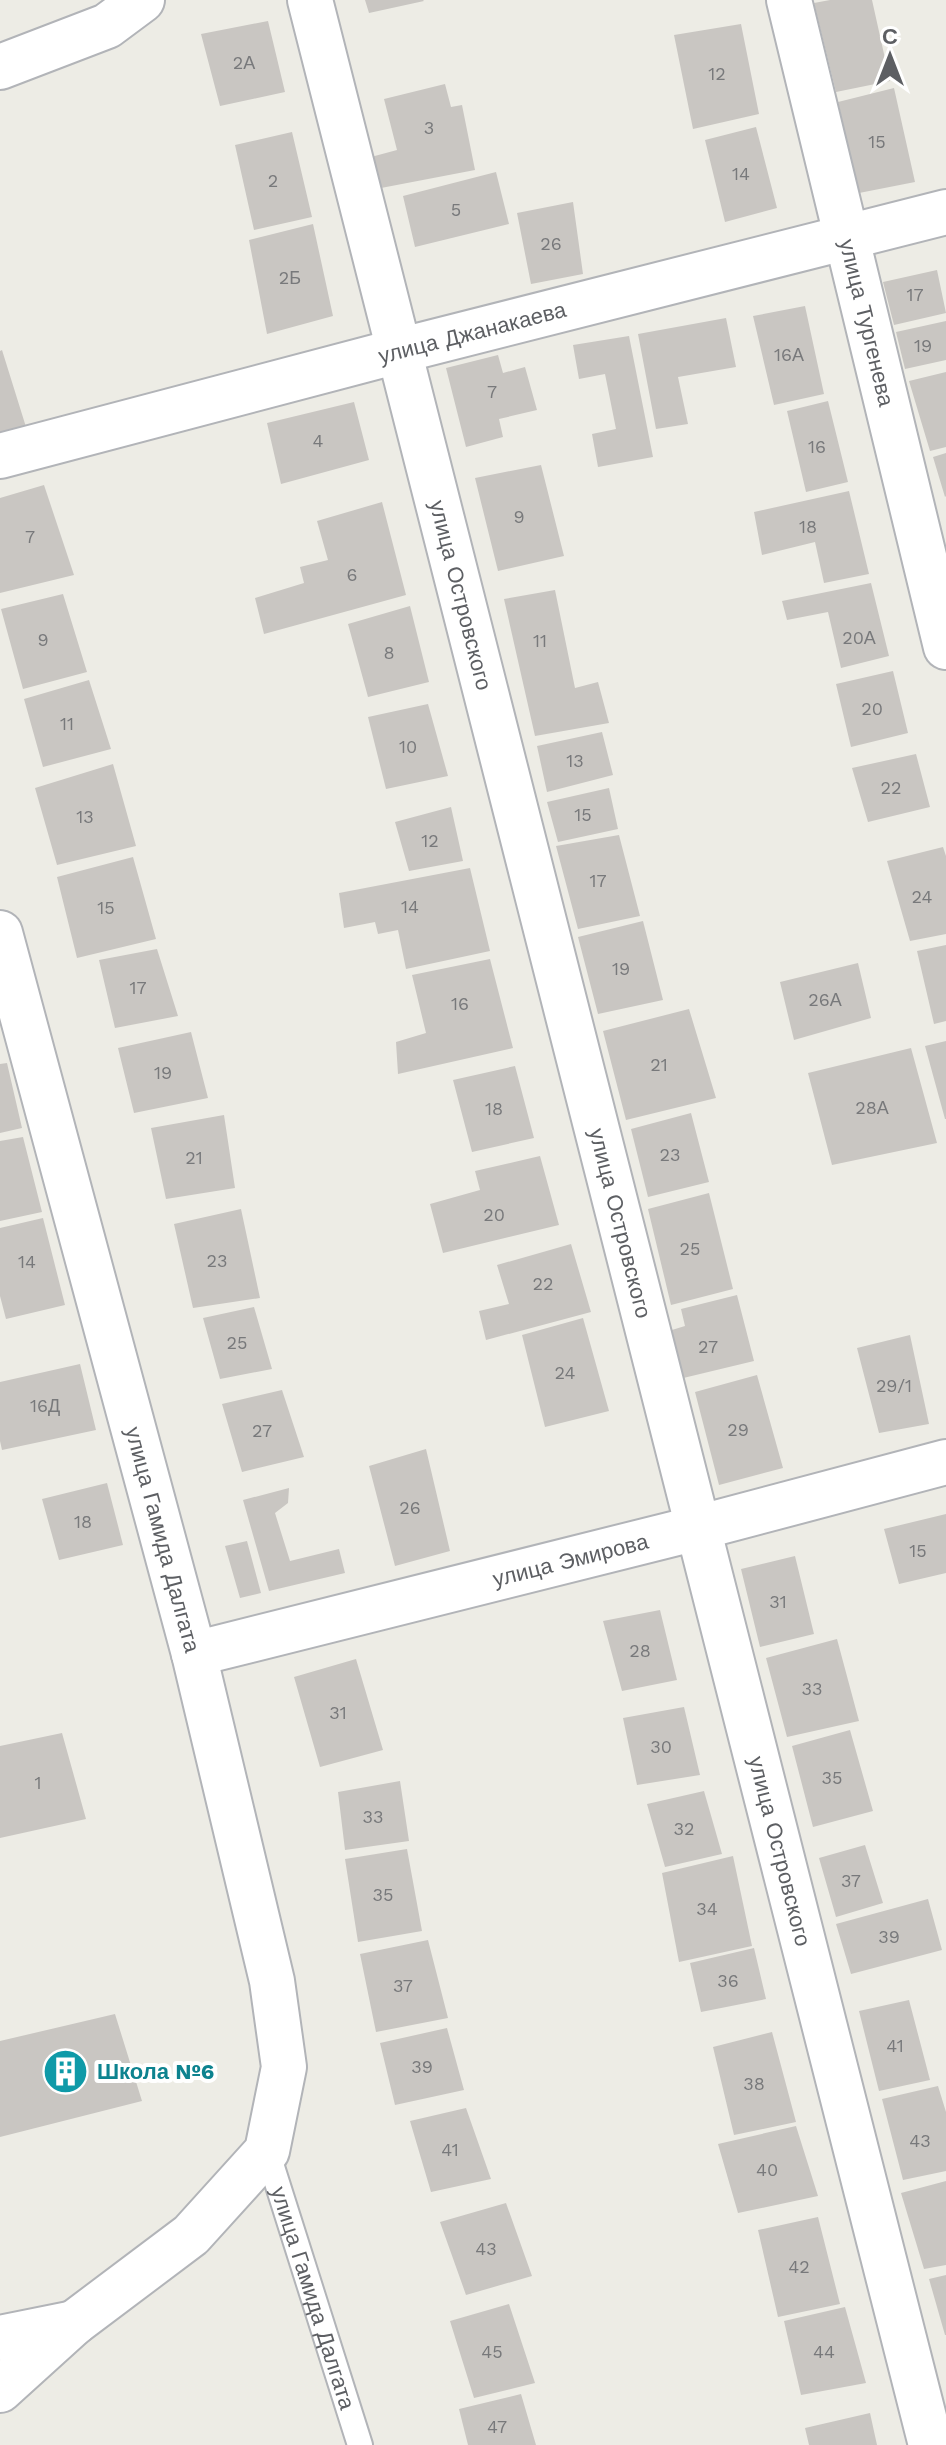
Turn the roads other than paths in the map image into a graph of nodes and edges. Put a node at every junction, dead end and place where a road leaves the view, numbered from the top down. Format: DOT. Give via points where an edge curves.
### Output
graph roads {
  1 [pos="142,0"];
  2 [pos="310,0"];
  3 [pos="789,0"];
  4 [pos="0,67"];
  5 [pos="946,212"];
  6 [pos="845,237"];
  7 [pos="398,351"];
  8 [pos="0,456"];
  9 [pos="946,647"];
  10 [pos="0,933"];
  11 [pos="946,1462"];
  12 [pos="697,1528"];
  13 [pos="194,1654"];
  14 [pos="267,2151"];
  15 [pos="74,2323"];
  16 [pos="0,2338"];
  17 [pos="0,2390"];
  18 [pos="360,2445"];
  19 [pos="931,2445"];
  1 -- 4 [label="street" via="107,26"];
  2 -- 7 [label="street, улица Островского"];
  3 -- 6 [label="street, улица Тургенева"];
  5 -- 6 [label="street, улица Джанакаева"];
  6 -- 7 [label="street, улица Джанакаева"];
  6 -- 9 [label="street, улица Тургенева"];
  7 -- 8 [label="street, улица Джанакаева"];
  7 -- 12 [label="street, улица Островского"];
  10 -- 13 [label="street, улица Гамида Далгата"];
  11 -- 12 [label="street, улица Эмирова"];
  12 -- 13 [label="street, улица Эмирова"];
  12 -- 19 [label="street, улица Островского"];
  13 -- 14 [label="street, улица Гамида Далгата" via="272,1981 284,2067"];
  14 -- 15 [label="street, улица Гамида Далгата" via="191,2235"];
  14 -- 18 [label="lane, улица Гамида Далгата"];
  15 -- 16 [label="street"];
  15 -- 17 [label="street, улица Гамида Далгата"];
}
